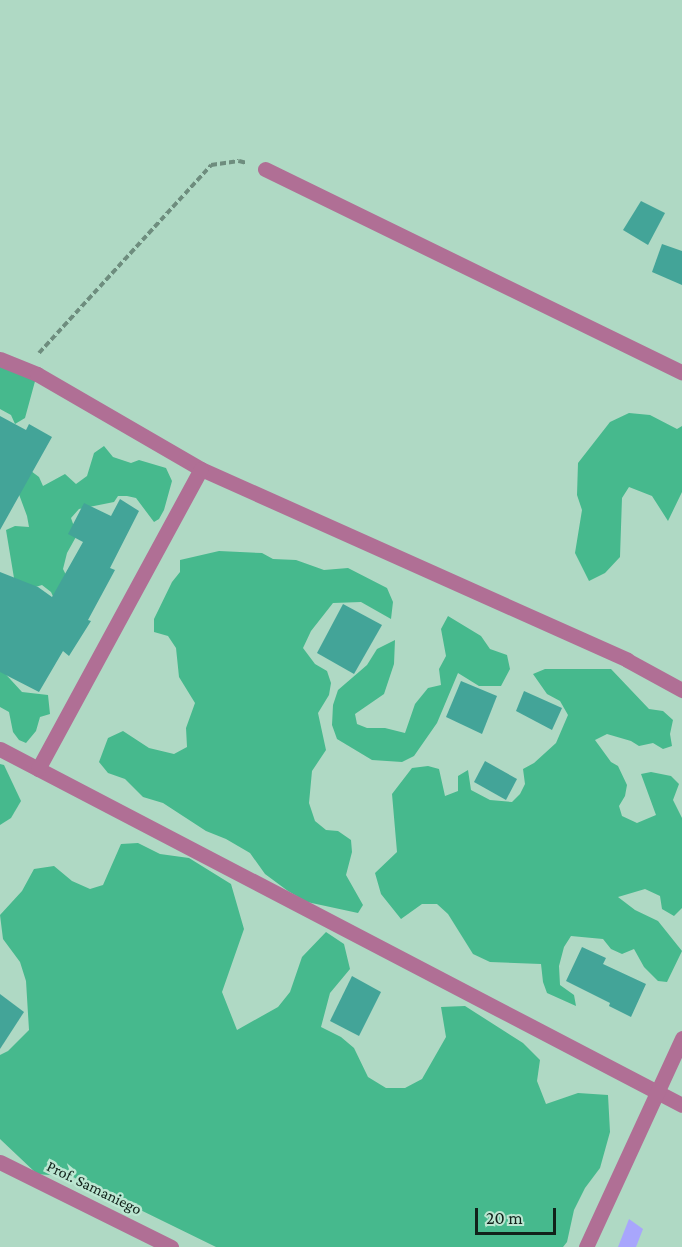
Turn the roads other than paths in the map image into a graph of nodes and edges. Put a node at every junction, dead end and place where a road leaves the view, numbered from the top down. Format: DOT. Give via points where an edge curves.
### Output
graph roads {
  1 [pos="265,169"];
  2 [pos="0,359"];
  3 [pos="682,372"];
  4 [pos="201,469"];
  5 [pos="682,690"];
  6 [pos="0,749"];
  7 [pos="38,769"];
  8 [pos="682,1038"];
  9 [pos="657,1093"];
  10 [pos="682,1105"];
  11 [pos="0,1162"];
  12 [pos="171,1247"];
  13 [pos="586,1247"];
  1 -- 3 [label="street"];
  2 -- 4 [label="street"];
  4 -- 5 [label="street" via="627,660"];
  4 -- 7 [label="street"];
  6 -- 7 [label="street"];
  7 -- 9 [label="street"];
  8 -- 9 [label="street"];
  9 -- 10 [label="street"];
  9 -- 13 [label="street"];
  11 -- 12 [label="street, Prof. Samaniego"];
}
